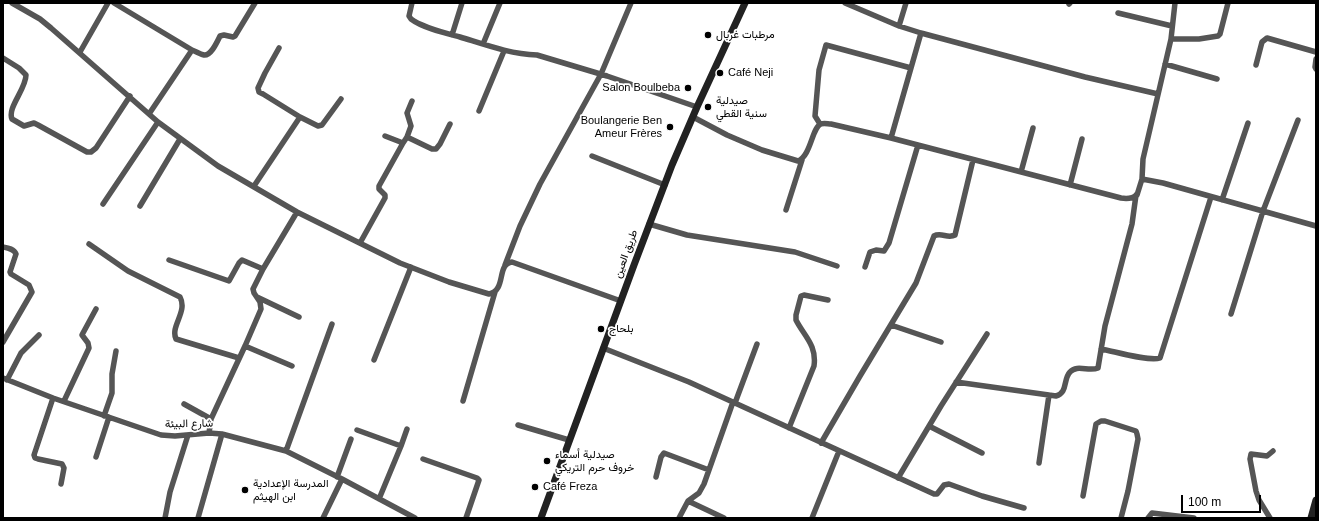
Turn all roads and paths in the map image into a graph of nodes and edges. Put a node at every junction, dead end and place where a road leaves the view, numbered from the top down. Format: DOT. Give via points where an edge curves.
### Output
graph roads {
  1 [pos="12,3"];
  2 [pos="108,3"];
  3 [pos="114,3"];
  4 [pos="255,3"];
  5 [pos="412,3"];
  6 [pos="462,3"];
  7 [pos="500,3"];
  8 [pos="630,3"];
  9 [pos="745,3"];
  10 [pos="845,3"];
  11 [pos="906,3"];
  12 [pos="1175,3"];
  13 [pos="1228,3"];
  14 [pos="1118,14"];
  15 [pos="900,26"];
  16 [pos="1172,26"];
  17 [pos="921,33"];
  18 [pos="452,35"];
  19 [pos="1171,39"];
  20 [pos="483,44"];
  21 [pos="279,48"];
  22 [pos="192,50"];
  23 [pos="504,51"];
  24 [pos="80,52"];
  25 [pos="1316,52"];
  26 [pos="3,58"];
  27 [pos="1316,59"];
  28 [pos="1165,64"];
  29 [pos="1256,66"];
  30 [pos="911,68"];
  31 [pos="1316,69"];
  32 [pos="601,74"];
  33 [pos="1218,79"];
  34 [pos="1158,94"];
  35 [pos="130,96"];
  36 [pos="341,99"];
  37 [pos="412,101"];
  38 [pos="697,107"];
  39 [pos="480,111"];
  40 [pos="149,114"];
  41 [pos="300,117"];
  42 [pos="692,117"];
  43 [pos="1298,120"];
  44 [pos="158,122"];
  45 [pos="1248,123"];
  46 [pos="450,124"];
  47 [pos="820,124"];
  48 [pos="1033,128"];
  49 [pos="385,136"];
  50 [pos="406,137"];
  51 [pos="891,138"];
  52 [pos="180,139"];
  53 [pos="1082,139"];
  54 [pos="403,143"];
  55 [pos="918,145"];
  56 [pos="592,156"];
  57 [pos="802,160"];
  58 [pos="973,160"];
  59 [pos="1021,172"];
  60 [pos="1142,179"];
  61 [pos="665,185"];
  62 [pos="1070,185"];
  63 [pos="254,186"];
  64 [pos="1136,196"];
  65 [pos="1211,196"];
  66 [pos="1222,200"];
  67 [pos="103,204"];
  68 [pos="140,206"];
  69 [pos="786,210"];
  70 [pos="1263,211"];
  71 [pos="297,212"];
  72 [pos="649,224"];
  73 [pos="1316,226"];
  74 [pos="360,243"];
  75 [pos="89,244"];
  76 [pos="3,247"];
  77 [pos="169,260"];
  78 [pos="504,266"];
  79 [pos="837,266"];
  80 [pos="411,267"];
  81 [pos="865,267"];
  82 [pos="263,269"];
  83 [pos="494,292"];
  84 [pos="256,297"];
  85 [pos="828,300"];
  86 [pos="621,301"];
  87 [pos="96,309"];
  88 [pos="1231,314"];
  89 [pos="299,317"];
  90 [pos="332,324"];
  91 [pos="891,325"];
  92 [pos="987,334"];
  93 [pos="39,335"];
  94 [pos="3,342"];
  95 [pos="941,342"];
  96 [pos="757,344"];
  97 [pos="245,346"];
  98 [pos="603,348"];
  99 [pos="1101,349"];
  100 [pos="116,351"];
  101 [pos="239,358"];
  102 [pos="374,360"];
  103 [pos="292,366"];
  104 [pos="5,379"];
  105 [pos="956,382"];
  106 [pos="1049,395"];
  107 [pos="53,398"];
  108 [pos="463,401"];
  109 [pos="64,402"];
  110 [pos="734,402"];
  111 [pos="184,404"];
  112 [pos="106,416"];
  113 [pos="211,419"];
  114 [pos="518,425"];
  115 [pos="929,426"];
  116 [pos="788,428"];
  117 [pos="407,429"];
  118 [pos="357,430"];
  119 [pos="209,433"];
  120 [pos="222,434"];
  121 [pos="188,435"];
  122 [pos="351,439"];
  123 [pos="569,440"];
  124 [pos="821,443"];
  125 [pos="401,446"];
  126 [pos="1273,451"];
  127 [pos="286,452"];
  128 [pos="839,452"];
  129 [pos="982,453"];
  130 [pos="96,457"];
  131 [pos="423,459"];
  132 [pos="1039,463"];
  133 [pos="709,470"];
  134 [pos="656,477"];
  135 [pos="340,478"];
  136 [pos="898,478"];
  137 [pos="61,484"];
  138 [pos="1083,496"];
  139 [pos="379,499"];
  140 [pos="688,500"];
  141 [pos="1316,500"];
  142 [pos="1024,508"];
  143 [pos="1186,517"];
  144 [pos="1313,517"];
  145 [pos="164,518"];
  146 [pos="198,518"];
  147 [pos="323,518"];
  148 [pos="416,518"];
  149 [pos="466,518"];
  150 [pos="541,518"];
  151 [pos="679,518"];
  152 [pos="724,518"];
  153 [pos="812,518"];
  154 [pos="1121,518"];
  155 [pos="1148,518"];
  156 [pos="1194,518"];
  157 [pos="1270,518"];
  1 -- 24 [label="street" via="40,19"];
  2 -- 24 [label="street"];
  3 -- 22 [label="street"];
  4 -- 22 [label="street" via="235,36 220,36 211,51 204,55"];
  5 -- 18 [label="street" via="409,16 413,20"];
  6 -- 18 [label="street"];
  7 -- 20 [label="street"];
  8 -- 32 [label="street"];
  9 -- 38 [label="main road, طريق العين"];
  10 -- 15 [label="street"];
  11 -- 15 [label="street"];
  12 -- 16 [label="street"];
  13 -- 19 [label="street" via="1218,36"];
  14 -- 16 [label="street"];
  15 -- 17 [label="street"];
  16 -- 19 [label="street"];
  17 -- 30 [label="street"];
  17 -- 34 [label="street"];
  18 -- 20 [label="street"];
  19 -- 28 [label="street"];
  20 -- 23 [label="street"];
  21 -- 41 [label="street" via="259,84 259,92"];
  22 -- 40 [label="street"];
  23 -- 32 [label="street" via="537,55"];
  23 -- 39 [label="street"];
  24 -- 35 [label="street"];
  25 -- 29 [label="street" via="1267,38 1262,42"];
  26 -- 35 [label="street" via="23,71 26,76 25,85 11,112 12,119 24,126 32,123 38,125 87,152 96,148"];
  27 -- 31 [label="street"];
  28 -- 33 [label="street"];
  28 -- 34 [label="street"];
  30 -- 47 [label="street" via="826,46 819,70 815,116"];
  30 -- 51 [label="street"];
  32 -- 38 [label="street"];
  32 -- 78 [label="street" via="540,184"];
  34 -- 60 [label="street" via="1143,159"];
  35 -- 40 [label="street"];
  36 -- 41 [label="street" via="322,125 318,126"];
  37 -- 50 [label="street" via="407,113 411,126"];
  38 -- 42 [label="main road, طريق العين"];
  40 -- 44 [label="street"];
  41 -- 63 [label="street"];
  42 -- 57 [label="street" via="762,150"];
  42 -- 61 [label="main road, طريق العين"];
  43 -- 70 [label="street"];
  44 -- 52 [label="street"];
  44 -- 67 [label="street"];
  45 -- 66 [label="street"];
  46 -- 50 [label="street" via="436,149"];
  47 -- 51 [label="street" via="831,124"];
  47 -- 57 [label="street"];
  48 -- 59 [label="street"];
  49 -- 54 [label="street"];
  50 -- 54 [label="street"];
  51 -- 55 [label="street"];
  52 -- 63 [label="street" via="218,166"];
  52 -- 68 [label="street"];
  53 -- 62 [label="street"];
  54 -- 74 [label="street" via="379,186 385,198"];
  55 -- 58 [label="street"];
  55 -- 81 [label="street" via="889,243 884,251 870,252"];
  56 -- 61 [label="street"];
  57 -- 69 [label="street"];
  58 -- 59 [label="street"];
  58 -- 91 [label="street" via="956,232 952,237 939,234 934,236 916,284"];
  59 -- 62 [label="street"];
  60 -- 64 [label="street"];
  60 -- 65 [label="street"];
  61 -- 72 [label="main road, طريق العين"];
  62 -- 64 [label="street" via="1121,198"];
  63 -- 71 [label="street"];
  64 -- 99 [label="street" via="1132,224"];
  65 -- 66 [label="street"];
  65 -- 99 [label="street" via="1160,358 1138,357"];
  66 -- 70 [label="street"];
  70 -- 73 [label="street"];
  70 -- 88 [label="street"];
  71 -- 74 [label="street"];
  71 -- 82 [label="street"];
  72 -- 79 [label="street" via="687,235 795,252"];
  72 -- 86 [label="main road, طريق العين"];
  74 -- 80 [label="street"];
  75 -- 101 [label="street" via="128,271 180,298 183,306 174,333 176,339"];
  76 -- 94 [label="street" via="13,250 16,254 11,274 29,285 32,292"];
  77 -- 82 [label="street" via="229,281 242,260"];
  78 -- 83 [label="street" via="498,288"];
  78 -- 86 [label="street" via="512,262"];
  80 -- 83 [label="street" via="449,282 489,294"];
  80 -- 102 [label="street"];
  82 -- 84 [label="street" via="253,288"];
  83 -- 108 [label="street"];
  84 -- 89 [label="street"];
  84 -- 97 [label="street" via="261,309"];
  85 -- 116 [label="street" via="804,295 801,296 797,308 796,320 814,351 815,360"];
  86 -- 98 [label="main road, طريق العين"];
  87 -- 109 [label="street" via="82,335 89,348"];
  90 -- 127 [label="street"];
  91 -- 95 [label="street"];
  91 -- 124 [label="street"];
  92 -- 105 [label="street"];
  93 -- 104 [label="street" via="20,353"];
  96 -- 110 [label="street"];
  97 -- 101 [label="street"];
  97 -- 103 [label="street"];
  98 -- 110 [label="street"];
  98 -- 123 [label="main road, طريق العين"];
  99 -- 106 [label="street" via="1096,369 1072,369 1066,378 1062,394"];
  100 -- 112 [label="street" via="112,393"];
  101 -- 113 [label="street"];
  104 -- 107 [label="street, شارع البيئة"];
  105 -- 106 [label="street"];
  105 -- 115 [label="street"];
  106 -- 132 [label="street"];
  107 -- 109 [label="street, شارع البيئة"];
  107 -- 137 [label="street" via="34,455 38,459 62,464 64,468"];
  109 -- 112 [label="street, شارع البيئة"];
  110 -- 116 [label="street"];
  110 -- 133 [label="street"];
  111 -- 113 [label="street"];
  112 -- 121 [label="street, شارع البيئة" via="161,435"];
  112 -- 130 [label="street"];
  113 -- 119 [label="street"];
  114 -- 123 [label="street"];
  115 -- 129 [label="street"];
  115 -- 136 [label="street"];
  116 -- 124 [label="street"];
  117 -- 125 [label="street"];
  118 -- 125 [label="street"];
  119 -- 120 [label="street, شارع البيئة"];
  119 -- 121 [label="street, شارع البيئة"];
  120 -- 127 [label="street, شارع البيئة"];
  120 -- 146 [label="street"];
  121 -- 145 [label="street"];
  122 -- 135 [label="street"];
  123 -- 150 [label="main road, طريق العين"];
  124 -- 128 [label="street"];
  125 -- 139 [label="street"];
  126 -- 157 [label="street" via="1267,456 1251,454 1250,459 1259,500"];
  127 -- 135 [label="street, شارع البيئة"];
  128 -- 136 [label="street"];
  128 -- 153 [label="street"];
  131 -- 149 [label="street" via="478,478"];
  133 -- 134 [label="street" via="664,453"];
  133 -- 140 [label="street" via="699,493"];
  135 -- 139 [label="street, شارع البيئة"];
  135 -- 147 [label="street"];
  136 -- 142 [label="street" via="934,494 949,484"];
  138 -- 154 [label="street" via="1096,424 1105,421 1136,431 1138,439"];
  139 -- 148 [label="street, شارع البيئة"];
  140 -- 151 [label="street"];
  140 -- 152 [label="street"];
  141 -- 144 [label="main road"];
  143 -- 155 [label="street" via="1152,513"];
  143 -- 156 [label="street"];
}
